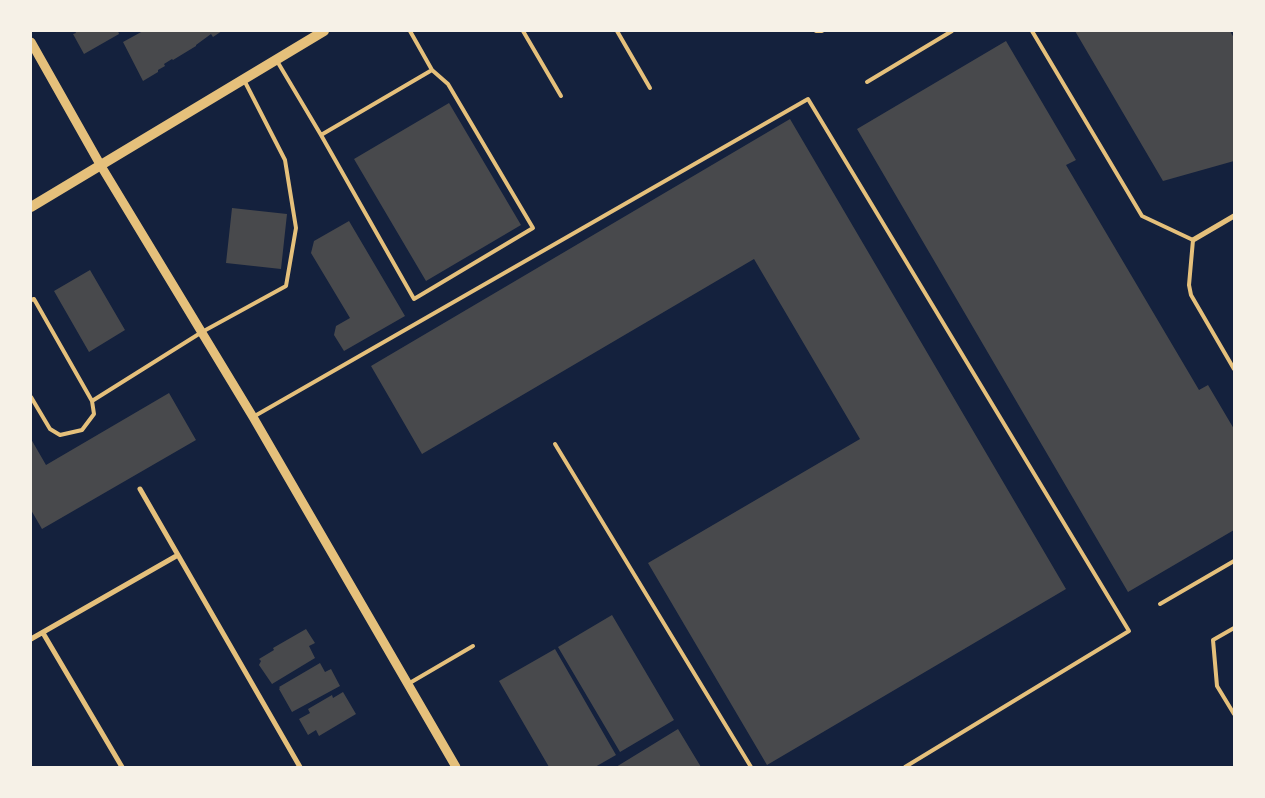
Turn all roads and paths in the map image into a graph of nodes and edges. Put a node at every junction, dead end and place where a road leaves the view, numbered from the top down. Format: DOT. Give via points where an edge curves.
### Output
graph roads {
  1 [pos="324,31"];
  2 [pos="410,31"];
  3 [pos="523,31"];
  4 [pos="617,31"];
  5 [pos="816,31"];
  6 [pos="822,31"];
  7 [pos="952,31"];
  8 [pos="1032,31"];
  9 [pos="31,42"];
  10 [pos="277,60"];
  11 [pos="432,70"];
  12 [pos="244,80"];
  13 [pos="867,82"];
  14 [pos="650,88"];
  15 [pos="561,96"];
  16 [pos="321,135"];
  17 [pos="101,166"];
  18 [pos="31,207"];
  19 [pos="1234,216"];
  20 [pos="1193,240"];
  21 [pos="31,300"];
  22 [pos="202,332"];
  23 [pos="1234,369"];
  24 [pos="31,397"];
  25 [pos="92,401"];
  26 [pos="253,417"];
  27 [pos="555,444"];
  28 [pos="140,489"];
  29 [pos="178,555"];
  30 [pos="1234,560"];
  31 [pos="1160,604"];
  32 [pos="1234,628"];
  33 [pos="43,633"];
  34 [pos="31,639"];
  35 [pos="473,646"];
  36 [pos="408,684"];
  37 [pos="1234,714"];
  38 [pos="122,767"];
  39 [pos="300,767"];
  40 [pos="456,767"];
  41 [pos="751,767"];
  42 [pos="905,767"];
  1 -- 10 [label="main road"];
  2 -- 11 [label="lane"];
  3 -- 15 [label="lane"];
  4 -- 14 [label="lane"];
  5 -- 6 [label="lane"];
  7 -- 13 [label="lane"];
  8 -- 20 [label="lane" via="1142,216"];
  9 -- 17 [label="street"];
  10 -- 12 [label="main road"];
  10 -- 16 [label="lane"];
  11 -- 16 [label="lane"];
  11 -- 16 [label="lane" via="448,84 533,228 414,299"];
  12 -- 17 [label="main road"];
  12 -- 22 [label="lane" via="285,160 296,228 286,286"];
  17 -- 18 [label="main road"];
  17 -- 22 [label="street"];
  19 -- 20 [label="street"];
  20 -- 23 [label="lane" via="1191,295"];
  21 -- 25 [label="lane" via="34,299"];
  22 -- 25 [label="lane"];
  22 -- 26 [label="street"];
  24 -- 25 [label="lane" via="50,430 60,435 82,430 94,414"];
  26 -- 36 [label="street"];
  26 -- 42 [label="lane" via="808,99 1129,631"];
  27 -- 41 [label="lane"];
  28 -- 29 [label="street"];
  29 -- 33 [label="street"];
  29 -- 39 [label="street"];
  30 -- 31 [label="lane"];
  32 -- 37 [label="lane" via="1213,640 1217,686"];
  33 -- 34 [label="street"];
  33 -- 38 [label="street"];
  35 -- 36 [label="lane"];
  36 -- 40 [label="street"];
}
